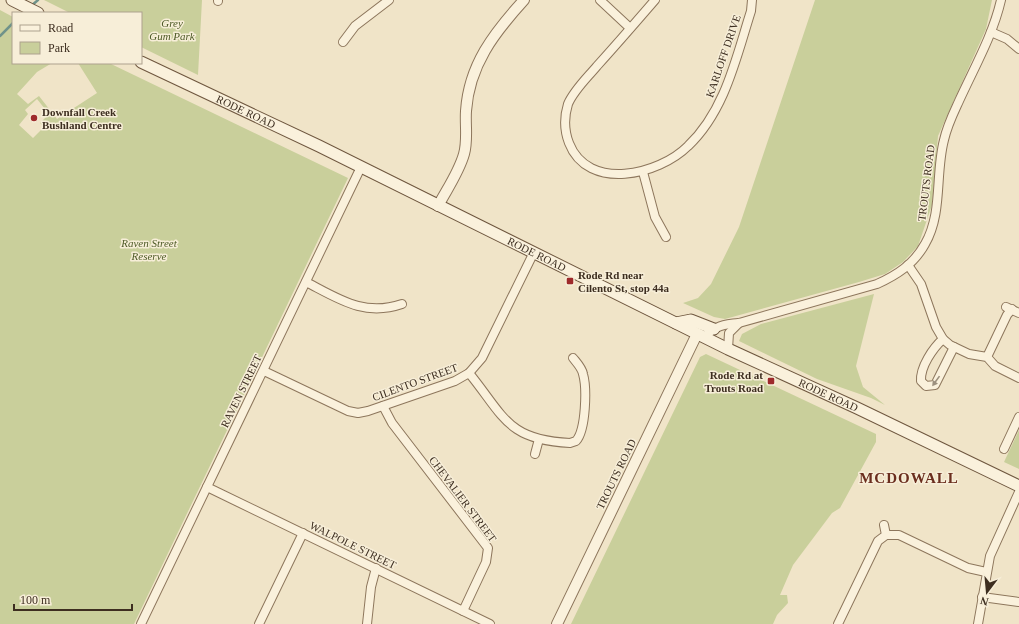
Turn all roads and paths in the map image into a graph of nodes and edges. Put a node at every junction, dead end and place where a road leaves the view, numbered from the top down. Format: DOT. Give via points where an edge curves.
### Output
graph roads {
  1 [pos="12,0"];
  2 [pos="389,0"];
  3 [pos="524,0"];
  4 [pos="600,0"];
  5 [pos="655,0"];
  6 [pos="752,0"];
  7 [pos="1001,0"];
  8 [pos="36,12"];
  9 [pos="630,28"];
  10 [pos="991,32"];
  11 [pos="343,42"];
  12 [pos="1019,49"];
  13 [pos="142,62"];
  14 [pos="361,167"];
  15 [pos="643,172"];
  16 [pos="438,206"];
  17 [pos="666,237"];
  18 [pos="534,252"];
  19 [pos="908,265"];
  20 [pos="306,282"];
  21 [pos="402,304"];
  22 [pos="1012,310"];
  23 [pos="676,323"];
  24 [pos="739,323"];
  25 [pos="714,329"];
  26 [pos="701,336"];
  27 [pos="943,338"];
  28 [pos="954,347"];
  29 [pos="728,349"];
  30 [pos="987,357"];
  31 [pos="573,358"];
  32 [pos="264,371"];
  33 [pos="469,373"];
  34 [pos="1019,378"];
  35 [pos="383,406"];
  36 [pos="1019,417"];
  37 [pos="1016,432"];
  38 [pos="539,439"];
  39 [pos="1004,449"];
  40 [pos="535,454"];
  41 [pos="1019,486"];
  42 [pos="207,487"];
  43 [pos="1019,492"];
  44 [pos="884,525"];
  45 [pos="303,533"];
  46 [pos="886,534"];
  47 [pos="376,568"];
  48 [pos="986,572"];
  49 [pos="982,597"];
  50 [pos="1019,602"];
  51 [pos="463,611"];
  52 [pos="141,624"];
  53 [pos="259,624"];
  54 [pos="367,624"];
  55 [pos="490,624"];
  56 [pos="557,624"];
  57 [pos="838,624"];
  58 [pos="978,624"];
  1 -- 8 [label="main road"];
  2 -- 11 [label="street" via="355,26"];
  3 -- 16 [label="street" via="495,32 479,59 467,100 464,153"];
  4 -- 9 [label="street"];
  5 -- 9 [label="street, KARLOFF DRIVE"];
  6 -- 15 [label="street, KARLOFF DRIVE" via="751,11 726,86 712,116 700,134 682,152 664,164"];
  7 -- 10 [label="street, TROUTS ROAD"];
  9 -- 15 [label="street, KARLOFF DRIVE" via="572,96 565,124 574,153 593,168 620,174"];
  10 -- 12 [label="street" via="1008,39"];
  10 -- 19 [label="street, TROUTS ROAD" via="946,132 932,228 920,252"];
  13 -- 14 [label="main road, RODE ROAD"];
  14 -- 16 [label="main road, RODE ROAD"];
  14 -- 20 [label="street, RAVEN STREET"];
  15 -- 17 [label="street" via="655,217"];
  16 -- 18 [label="main road, RODE ROAD"];
  18 -- 23 [label="main road, RODE ROAD"];
  18 -- 33 [label="street, CILENTO STREET" via="485,353"];
  19 -- 24 [label="street, TROUTS ROAD" via="877,284"];
  19 -- 27 [label="street" via="921,284 936,327"];
  20 -- 21 [label="street" via="365,309 379,310"];
  20 -- 32 [label="street, RAVEN STREET"];
  22 -- 30 [label="street" via="1007,315"];
  23 -- 25 [label="main road" via="691,320"];
  23 -- 26 [label="main road, RODE ROAD"];
  24 -- 25 [label="street, TROUTS ROAD"];
  24 -- 29 [label="street" via="729,333"];
  25 -- 26 [label="street, TROUTS ROAD"];
  26 -- 29 [label="main road, RODE ROAD"];
  26 -- 56 [label="street, TROUTS ROAD"];
  27 -- 28 [label="street"];
  28 -- 27 [label="street, one-way" via="935,385 928,387 923,384 922,374 934,348"];
  28 -- 30 [label="street" via="972,355"];
  29 -- 41 [label="main road, RODE ROAD"];
  30 -- 34 [label="street" via="996,366"];
  31 -- 38 [label="street" via="583,372 585,392 579,436 576,441 570,443"];
  32 -- 35 [label="street, CILENTO STREET" via="348,411 363,412"];
  32 -- 42 [label="street, RAVEN STREET"];
  33 -- 35 [label="street, CILENTO STREET"];
  33 -- 38 [label="street" via="512,427 524,435"];
  35 -- 51 [label="street, CHEVALIER STREET" via="392,423 488,548 486,562"];
  36 -- 37 [label="street"];
  37 -- 39 [label="street"];
  38 -- 40 [label="street"];
  42 -- 45 [label="street, WALPOLE STREET"];
  42 -- 52 [label="street, RAVEN STREET"];
  43 -- 48 [label="street" via="994,545"];
  44 -- 46 [label="street"];
  45 -- 47 [label="street, WALPOLE STREET"];
  45 -- 53 [label="street"];
  46 -- 48 [label="street" via="899,535 968,568"];
  46 -- 57 [label="street" via="878,541"];
  47 -- 51 [label="street, WALPOLE STREET"];
  47 -- 54 [label="street"];
  48 -- 49 [label="street"];
  49 -- 50 [label="street"];
  49 -- 58 [label="street"];
  51 -- 55 [label="street, WALPOLE STREET"];
}
